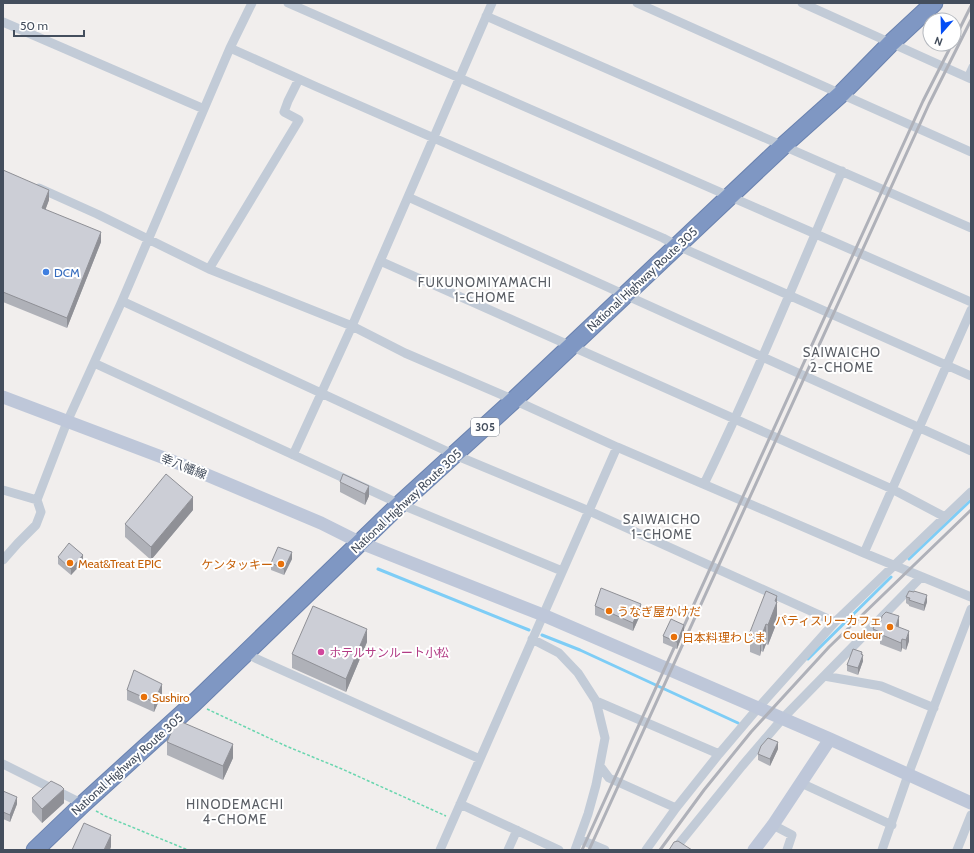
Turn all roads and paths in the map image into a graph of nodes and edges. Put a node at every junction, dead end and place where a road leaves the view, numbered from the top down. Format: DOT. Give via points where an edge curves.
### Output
graph roads {
  1 [pos="252,3"];
  2 [pos="288,3"];
  3 [pos="492,3"];
  4 [pos="637,3"];
  5 [pos="802,3"];
  6 [pos="934,3"];
  7 [pos="651,6"];
  8 [pos="486,16"];
  9 [pos="3,22"];
  10 [pos="891,43"];
  11 [pos="230,48"];
  12 [pos="971,66"];
  13 [pos="969,78"];
  14 [pos="299,79"];
  15 [pos="459,79"];
  16 [pos="841,94"];
  17 [pos="204,109"];
  18 [pos="434,138"];
  19 [pos="784,145"];
  20 [pos="971,152"];
  21 [pos="842,170"];
  22 [pos="32,186"];
  23 [pos="731,196"];
  24 [pos="408,197"];
  25 [pos="971,228"];
  26 [pos="815,233"];
  27 [pos="148,239"];
  28 [pos="678,246"];
  29 [pos="380,261"];
  30 [pos="209,269"];
  31 [pos="790,295"];
  32 [pos="625,296"];
  33 [pos="122,301"];
  34 [pos="971,302"];
  35 [pos="971,310"];
  36 [pos="352,326"];
  37 [pos="571,346"];
  38 [pos="762,357"];
  39 [pos="94,363"];
  40 [pos="946,365"];
  41 [pos="971,376"];
  42 [pos="322,394"];
  43 [pos="3,398"];
  44 [pos="514,400"];
  45 [pos="735,419"];
  46 [pos="68,422"];
  47 [pos="920,427"];
  48 [pos="617,447"];
  49 [pos="971,451"];
  50 [pos="293,455"];
  51 [pos="455,455"];
  52 [pos="704,484"];
  53 [pos="892,489"];
  54 [pos="3,490"];
  55 [pos="971,492"];
  56 [pos="37,500"];
  57 [pos="400,504"];
  58 [pos="588,511"];
  59 [pos="945,517"];
  60 [pos="361,543"];
  61 [pos="864,553"];
  62 [pos="3,560"];
  63 [pos="894,566"];
  64 [pos="562,571"];
  65 [pos="921,577"];
  66 [pos="971,597"];
  67 [pos="971,608"];
  68 [pos="543,615"];
  69 [pos="835,622"];
  70 [pos="532,639"];
  71 [pos="247,652"];
  72 [pos="824,676"];
  73 [pos="596,700"];
  74 [pos="194,703"];
  75 [pos="758,708"];
  76 [pos="934,708"];
  77 [pos="783,718"];
  78 [pos="830,739"];
  79 [pos="719,754"];
  80 [pos="480,759"];
  81 [pos="3,764"];
  82 [pos="600,766"];
  83 [pos="908,775"];
  84 [pos="801,783"];
  85 [pos="971,803"];
  86 [pos="83,804"];
  87 [pos="460,804"];
  88 [pos="676,808"];
  89 [pos="971,815"];
  90 [pos="453,820"];
  91 [pos="773,825"];
  92 [pos="892,825"];
  93 [pos="517,830"];
  94 [pos="579,839"];
  95 [pos="35,850"];
  96 [pos="188,850"];
  97 [pos="440,850"];
  98 [pos="508,850"];
  99 [pos="558,850"];
  100 [pos="575,850"];
  101 [pos="605,850"];
  102 [pos="646,850"];
  103 [pos="674,850"];
  104 [pos="754,850"];
  105 [pos="787,850"];
  106 [pos="882,850"];
  107 [pos="957,850"];
  1 -- 11 [label="street"];
  2 -- 15 [label="street"];
  3 -- 8 [label="street"];
  4 -- 7 [label="street"];
  5 -- 10 [label="street"];
  6 -- 10 [label="highway, National Highway Route 305 / 305"];
  7 -- 16 [label="street"];
  8 -- 15 [label="street"];
  8 -- 19 [label="street"];
  9 -- 17 [label="street"];
  10 -- 13 [label="street"];
  10 -- 16 [label="highway, National Highway Route 305 / 305"];
  11 -- 14 [label="street"];
  11 -- 17 [label="street"];
  12 -- 13 [label="lane"];
  14 -- 18 [label="street"];
  14 -- 30 [label="street" via="284,112 298,120"];
  15 -- 18 [label="street"];
  15 -- 23 [label="street"];
  16 -- 19 [label="highway, National Highway Route 305 / 305"];
  16 -- 20 [label="street"];
  17 -- 27 [label="street"];
  18 -- 24 [label="street"];
  18 -- 28 [label="street"];
  19 -- 21 [label="street"];
  19 -- 23 [label="highway, National Highway Route 305 / 305"];
  21 -- 25 [label="street"];
  21 -- 26 [label="street"];
  22 -- 27 [label="street"];
  23 -- 26 [label="street"];
  23 -- 28 [label="highway, National Highway Route 305 / 305"];
  24 -- 29 [label="street"];
  24 -- 32 [label="street"];
  26 -- 31 [label="street"];
  26 -- 34 [label="street"];
  27 -- 30 [label="street"];
  27 -- 33 [label="street"];
  28 -- 31 [label="street"];
  28 -- 32 [label="highway, National Highway Route 305 / 305"];
  29 -- 36 [label="street"];
  29 -- 37 [label="street"];
  30 -- 36 [label="street"];
  31 -- 38 [label="street"];
  31 -- 40 [label="street"];
  32 -- 37 [label="highway, National Highway Route 305 / 305"];
  32 -- 38 [label="street"];
  33 -- 39 [label="street"];
  33 -- 42 [label="street"];
  35 -- 40 [label="street"];
  36 -- 42 [label="street"];
  36 -- 44 [label="street" via="405,354"];
  37 -- 44 [label="highway, National Highway Route 305 / 305"];
  37 -- 45 [label="street"];
  38 -- 45 [label="street"];
  38 -- 47 [label="street"];
  39 -- 46 [label="street"];
  39 -- 50 [label="street"];
  40 -- 41 [label="street"];
  40 -- 47 [label="street"];
  42 -- 50 [label="street"];
  42 -- 51 [label="street"];
  43 -- 46 [label="street, 幸八幡線"];
  44 -- 48 [label="street"];
  44 -- 51 [label="highway, National Highway Route 305 / 305"];
  45 -- 52 [label="street"];
  45 -- 53 [label="street"];
  46 -- 56 [label="street"];
  46 -- 60 [label="street, 幸八幡線" via="188,467"];
  47 -- 49 [label="street"];
  47 -- 53 [label="street"];
  48 -- 52 [label="street"];
  48 -- 58 [label="street"];
  50 -- 57 [label="street"];
  51 -- 57 [label="highway, National Highway Route 305 / 305"];
  51 -- 58 [label="street"];
  52 -- 61 [label="street"];
  53 -- 59 [label="street"];
  53 -- 61 [label="street"];
  54 -- 56 [label="street"];
  55 -- 59 [label="street"];
  56 -- 62 [label="street" via="41,512 36,525"];
  57 -- 60 [label="highway, National Highway Route 305 / 305"];
  57 -- 64 [label="street"];
  58 -- 64 [label="street"];
  58 -- 69 [label="street"];
  59 -- 63 [label="street"];
  60 -- 68 [label="street, 幸八幡線"];
  60 -- 71 [label="highway, National Highway Route 305 / 305"];
  61 -- 63 [label="street"];
  63 -- 65 [label="street"];
  63 -- 69 [label="street"];
  64 -- 68 [label="street"];
  65 -- 66 [label="street"];
  65 -- 72 [label="street"];
  67 -- 76 [label="street"];
  68 -- 70 [label="street"];
  68 -- 75 [label="street, 幸八幡線"];
  69 -- 75 [label="street"];
  70 -- 73 [label="street" via="560,653"];
  70 -- 80 [label="street"];
  71 -- 74 [label="highway, National Highway Route 305 / 305"];
  71 -- 80 [label="street" via="255,658"];
  72 -- 76 [label="street" via="881,686"];
  72 -- 77 [label="street"];
  73 -- 79 [label="street"];
  73 -- 82 [label="street" via="605,738"];
  74 -- 86 [label="highway, National Highway Route 305 / 305"];
  74 -- 90 [label="path"];
  75 -- 77 [label="street, 幸八幡線"];
  75 -- 79 [label="street"];
  76 -- 83 [label="street"];
  77 -- 78 [label="street, 幸八幡線"];
  77 -- 103 [label="street"];
  78 -- 83 [label="street, 幸八幡線"];
  78 -- 84 [label="street"];
  79 -- 88 [label="street"];
  80 -- 87 [label="street"];
  81 -- 86 [label="street"];
  82 -- 88 [label="street" via="609,778"];
  82 -- 94 [label="street"];
  83 -- 85 [label="street, 幸八幡線"];
  83 -- 92 [label="street"];
  84 -- 91 [label="street"];
  84 -- 92 [label="street"];
  86 -- 95 [label="highway, National Highway Route 305 / 305"];
  86 -- 96 [label="path" via="105,816"];
  87 -- 90 [label="street"];
  87 -- 93 [label="street"];
  88 -- 102 [label="street"];
  89 -- 107 [label="street"];
  90 -- 97 [label="street"];
  91 -- 104 [label="street"];
  91 -- 105 [label="street" via="792,835"];
  92 -- 106 [label="street"];
  93 -- 98 [label="street"];
  93 -- 99 [label="street"];
  94 -- 100 [label="street"];
  94 -- 101 [label="street"];
}
